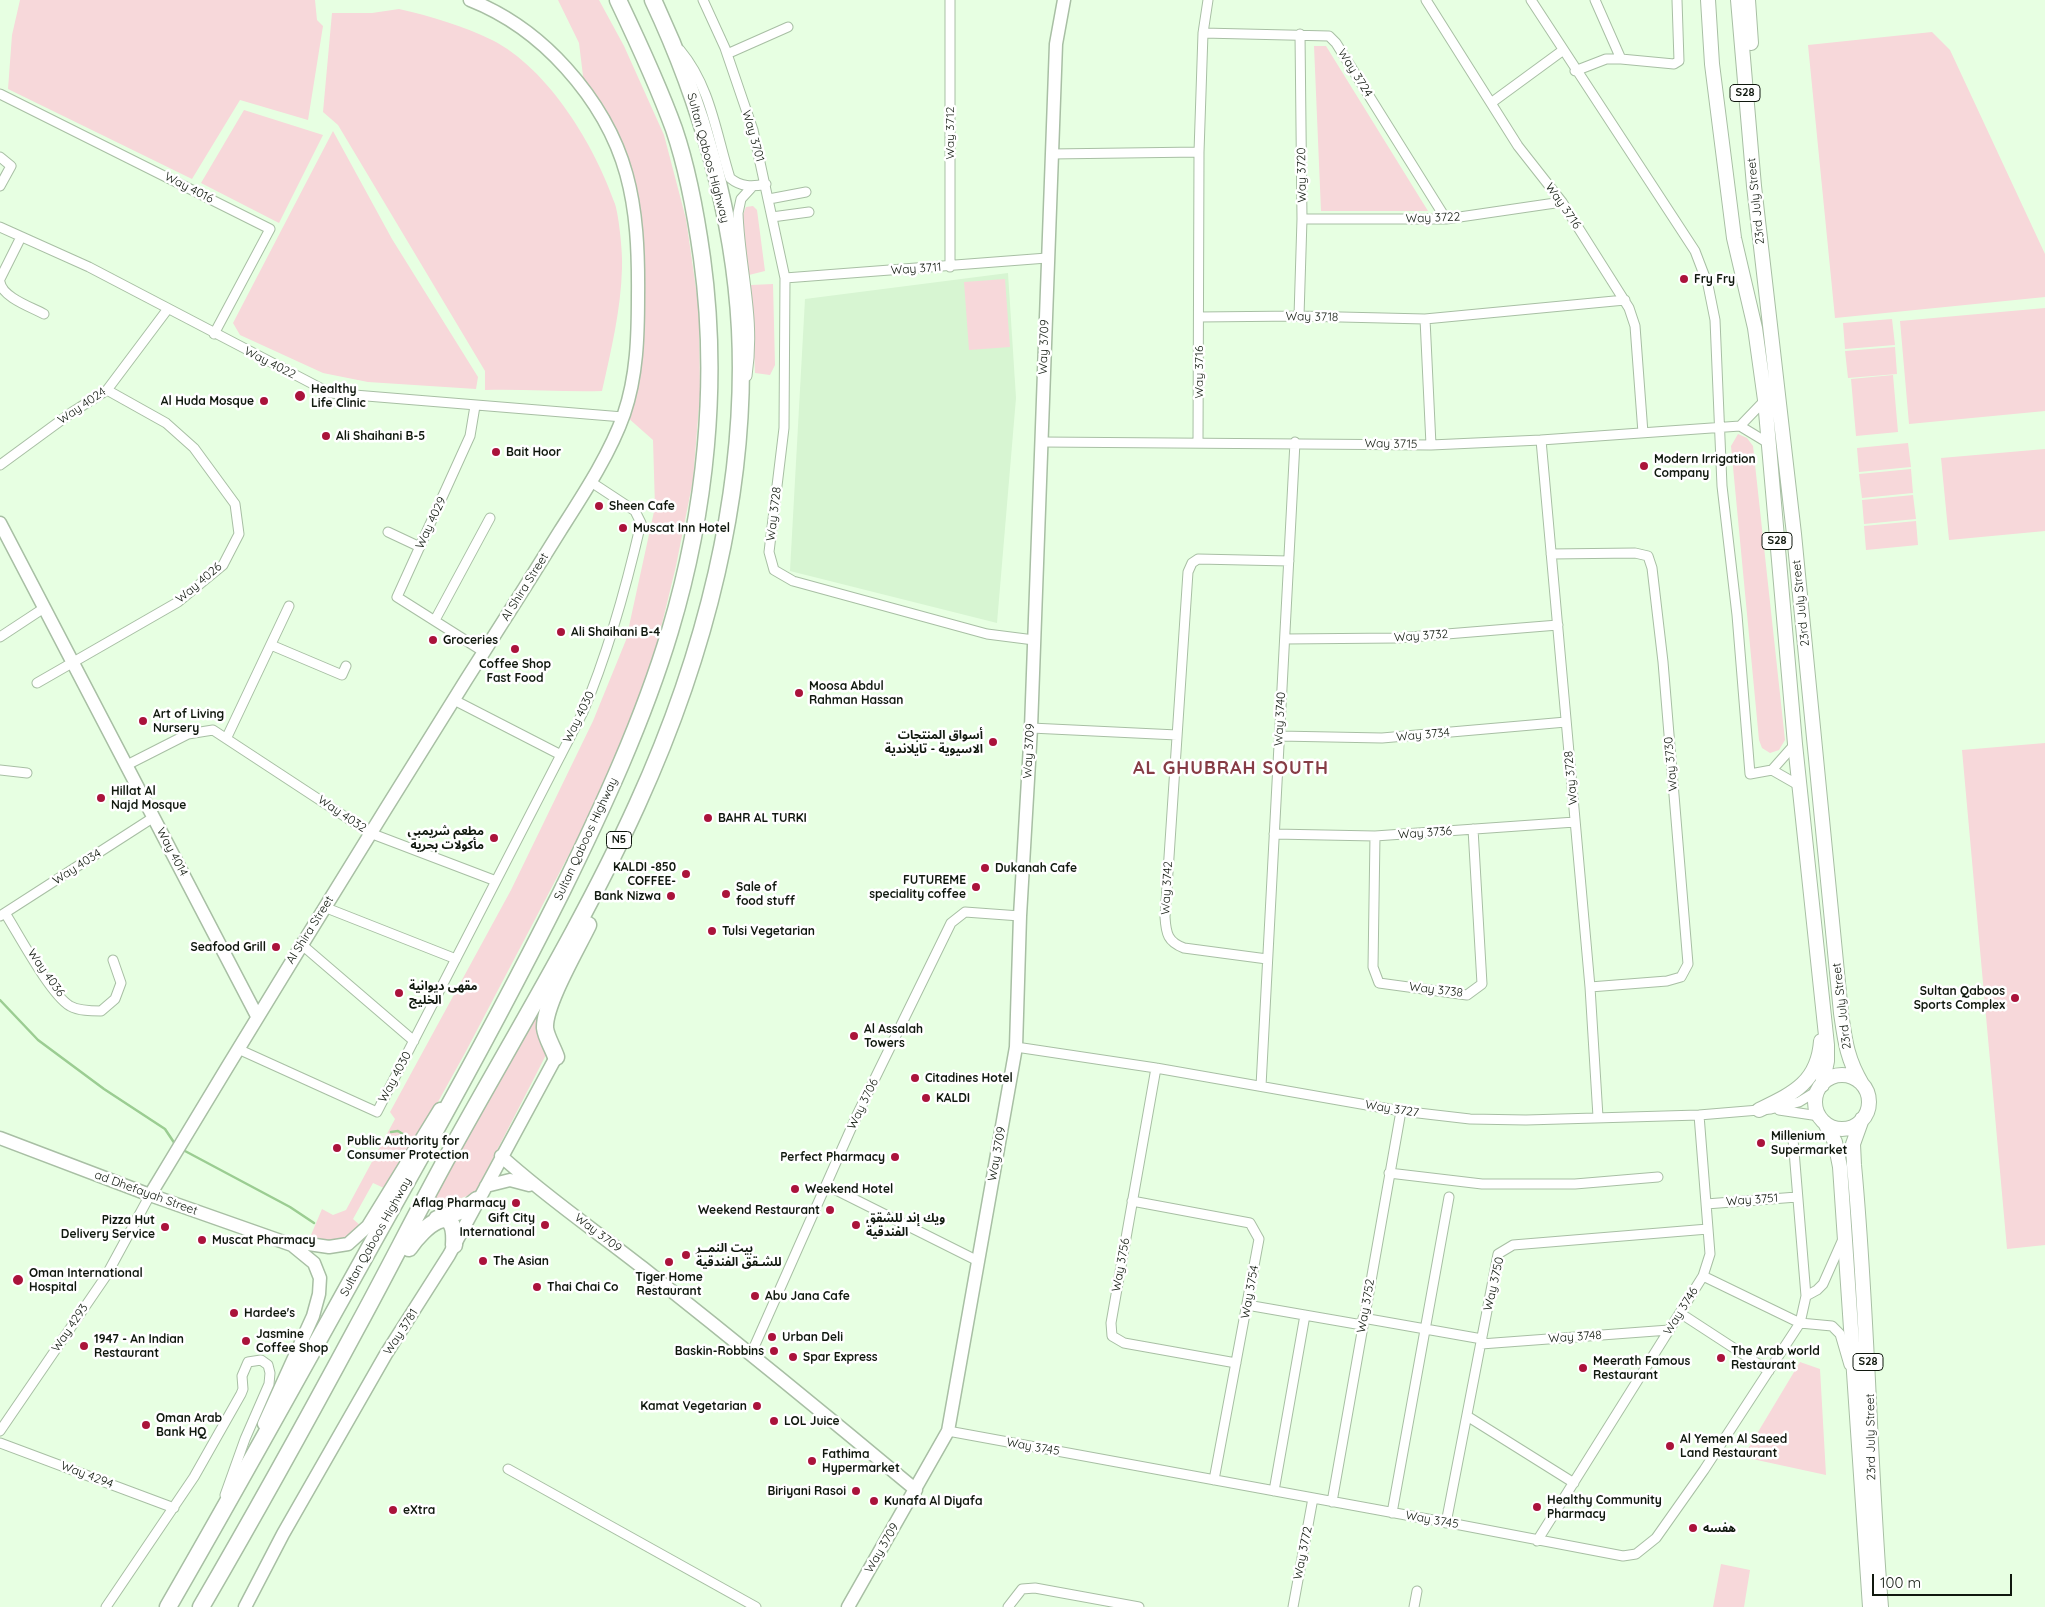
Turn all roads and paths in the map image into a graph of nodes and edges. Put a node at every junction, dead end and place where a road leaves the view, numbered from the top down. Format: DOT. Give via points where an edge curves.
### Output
graph roads {
  1 [pos="470,0"];
  2 [pos="618,0"];
  3 [pos="653,0"];
  4 [pos="703,0"];
  5 [pos="950,0"];
  6 [pos="1064,0"];
  7 [pos="1208,0"];
  8 [pos="1426,0"];
  9 [pos="1531,0"];
  10 [pos="1595,0"];
  11 [pos="1677,0"];
  12 [pos="1698,0"];
  13 [pos="1708,0"];
  14 [pos="1729,0"];
  15 [pos="1738,0"];
  16 [pos="1748,0"];
  17 [pos="788,27"];
  18 [pos="1203,33"];
  19 [pos="1300,34"];
  20 [pos="672,40"];
  21 [pos="1562,51"];
  22 [pos="727,54"];
  23 [pos="1621,59"];
  24 [pos="1712,64"];
  25 [pos="1575,71"];
  26 [pos="0,94"];
  27 [pos="1491,103"];
  28 [pos="1198,152"];
  29 [pos="1051,154"];
  30 [pos="0,157"];
  31 [pos="766,184"];
  32 [pos="0,186"];
  33 [pos="1754,186"];
  34 [pos="752,187"];
  35 [pos="806,192"];
  36 [pos="769,199"];
  37 [pos="1562,202"];
  38 [pos="809,212"];
  39 [pos="772,217"];
  40 [pos="1302,219"];
  41 [pos="1446,219"];
  42 [pos="0,227"];
  43 [pos="21,237"];
  44 [pos="1047,258"];
  45 [pos="950,267"];
  46 [pos="784,278"];
  47 [pos="0,280"];
  48 [pos="1625,300"];
  49 [pos="167,310"];
  50 [pos="44,314"];
  51 [pos="1298,316"];
  52 [pos="1199,318"];
  53 [pos="1425,319"];
  54 [pos="214,334"];
  55 [pos="107,390"];
  56 [pos="1765,400"];
  57 [pos="475,406"];
  58 [pos="623,418"];
  59 [pos="739,421"];
  60 [pos="1740,426"];
  61 [pos="1718,428"];
  62 [pos="1643,433"];
  63 [pos="1541,440"];
  64 [pos="1042,442"];
  65 [pos="1198,442"];
  66 [pos="1295,442"];
  67 [pos="1768,443"];
  68 [pos="1431,445"];
  69 [pos="0,465"];
  70 [pos="591,482"];
  71 [pos="490,518"];
  72 [pos="0,523"];
  73 [pos="388,532"];
  74 [pos="420,546"];
  75 [pos="1551,554"];
  76 [pos="1289,562"];
  77 [pos="289,606"];
  78 [pos="44,608"];
  79 [pos="434,620"];
  80 [pos="1558,625"];
  81 [pos="0,637"];
  82 [pos="1284,639"];
  83 [pos="1034,640"];
  84 [pos="271,645"];
  85 [pos="484,652"];
  86 [pos="73,663"];
  87 [pos="346,666"];
  88 [pos="37,683"];
  89 [pos="454,700"];
  90 [pos="1566,722"];
  91 [pos="1030,728"];
  92 [pos="1177,735"];
  93 [pos="1279,736"];
  94 [pos="227,737"];
  95 [pos="1796,744"];
  96 [pos="561,755"];
  97 [pos="127,765"];
  98 [pos="0,770"];
  99 [pos="1772,770"];
  100 [pos="27,774"];
  101 [pos="1800,786"];
  102 [pos="637,805"];
  103 [pos="154,817"];
  104 [pos="1575,822"];
  105 [pos="1473,829"];
  106 [pos="370,833"];
  107 [pos="1274,834"];
  108 [pos="1375,836"];
  109 [pos="496,881"];
  110 [pos="324,907"];
  111 [pos="3,915"];
  112 [pos="1020,916"];
  113 [pos="301,944"];
  114 [pos="456,959"];
  115 [pos="1267,959"];
  116 [pos="113,960"];
  117 [pos="1590,987"];
  118 [pos="1823,1011"];
  119 [pos="257,1016"];
  120 [pos="414,1041"];
  121 [pos="1016,1048"];
  122 [pos="238,1049"];
  123 [pos="556,1057"];
  124 [pos="474,1062"];
  125 [pos="1156,1068"];
  126 [pos="1862,1084"];
  127 [pos="1261,1086"];
  128 [pos="1819,1088"];
  129 [pos="1765,1110"];
  130 [pos="1401,1111"];
  131 [pos="1699,1115"];
  132 [pos="1598,1117"];
  133 [pos="1862,1119"];
  134 [pos="1822,1120"];
  135 [pos="0,1138"];
  136 [pos="1793,1139"];
  137 [pos="501,1156"];
  138 [pos="1390,1173"];
  139 [pos="1658,1177"];
  140 [pos="826,1185"];
  141 [pos="486,1186"];
  142 [pos="534,1186"];
  143 [pos="150,1195"];
  144 [pos="1449,1197"];
  145 [pos="1797,1197"];
  146 [pos="478,1200"];
  147 [pos="1132,1201"];
  148 [pos="1706,1204"];
  149 [pos="437,1219"];
  150 [pos="1708,1229"];
  151 [pos="1844,1238"];
  152 [pos="292,1245"];
  153 [pos="454,1245"];
  154 [pos="978,1260"];
  155 [pos="1703,1276"];
  156 [pos="1806,1296"];
  157 [pos="1247,1305"];
  158 [pos="1680,1313"];
  159 [pos="1305,1315"];
  160 [pos="1363,1321"];
  161 [pos="1800,1323"];
  162 [pos="1425,1328"];
  163 [pos="1669,1330"];
  164 [pos="355,1332"];
  165 [pos="1482,1341"];
  166 [pos="751,1354"];
  167 [pos="1236,1363"];
  168 [pos="1769,1371"];
  169 [pos="1853,1377"];
  170 [pos="1467,1416"];
  171 [pos="948,1431"];
  172 [pos="0,1432"];
  173 [pos="0,1443"];
  174 [pos="508,1468"];
  175 [pos="241,1478"];
  176 [pos="1214,1480"];
  177 [pos="1574,1483"];
  178 [pos="916,1490"];
  179 [pos="1274,1491"];
  180 [pos="1313,1498"];
  181 [pos="1332,1502"];
  182 [pos="174,1508"];
  183 [pos="1392,1513"];
  184 [pos="1446,1523"];
  185 [pos="212,1529"];
  186 [pos="1537,1541"];
  187 [pos="1417,1591"];
  188 [pos="106,1607"];
  189 [pos="168,1607"];
  190 [pos="201,1607"];
  191 [pos="245,1607"];
  192 [pos="756,1607"];
  193 [pos="848,1607"];
  194 [pos="1008,1607"];
  195 [pos="1139,1607"];
  196 [pos="1293,1607"];
  197 [pos="1414,1607"];
  198 [pos="1870,1607"];
  199 [pos="1881,1607"];
  1 -- 58 [label="street, Al Shira Street" via="519,25 546,46 583,87 604,118 621,155 637,225 638,258 638,345"];
  2 -- 124 [label="highway, Sultan Qaboos Highway / N5" via="674,131 696,219 709,309 709,401 701,490 670,633 640,718 595,823"];
  3 -- 20 [label="highway, Sultan Qaboos Highway / N5"];
  4 -- 22 [label="street, Way 3701"];
  5 -- 45 [label="street, Way 3712"];
  6 -- 29 [label="street, Way 3709" via="1056,44"];
  7 -- 18 [label="street, Way 3716"];
  8 -- 27 [label="street, Way 3716"];
  9 -- 21 [label="street"];
  10 -- 23 [label="street"];
  11 -- 23 [label="street" via="1679,61 1674,64"];
  12 -- 24 [label="main road"];
  13 -- 24 [label="main road, 23rd July Street / S28"];
  14 -- 33 [label="main road"];
  15 -- 33 [label="main road, 23rd July Street / S28"];
  16 -- 33 [label="main road"];
  17 -- 22 [label="street"];
  18 -- 19 [label="street, Way 3724"];
  18 -- 28 [label="street, Way 3716"];
  19 -- 40 [label="street, Way 3720"];
  19 -- 41 [label="street, Way 3724" via="1329,36 1336,43"];
  20 -- 34 [label="street" via="694,66 713,113 730,178"];
  20 -- 59 [label="highway, Sultan Qaboos Highway / N5" via="694,102 721,198 733,266 740,329"];
  21 -- 25 [label="street"];
  21 -- 27 [label="street"];
  22 -- 31 [label="street, Way 3701" via="753,130"];
  23 -- 25 [label="street" via="1606,59"];
  24 -- 56 [label="main road, 23rd July Street / S28" via="1734,238 1755,328"];
  25 -- 61 [label="street" via="1695,251 1708,285 1715,320"];
  26 -- 54 [label="street, Way 4016" via="270,229"];
  27 -- 37 [label="street, Way 3716" via="1518,146"];
  28 -- 29 [label="street"];
  28 -- 52 [label="street, Way 3716"];
  29 -- 44 [label="street, Way 3709"];
  30 -- 32 [label="street" via="11,166"];
  31 -- 34 [label="street"];
  31 -- 36 [label="street, Way 3701"];
  33 -- 126 [label="main road, 23rd July Street / S28" via="1794,534 1842,1022 1850,1065"];
  34 -- 59 [label="street" via="741,199 738,213 749,300 751,352"];
  35 -- 36 [label="street"];
  36 -- 39 [label="street, Way 3701"];
  37 -- 41 [label="street, Way 3722"];
  37 -- 48 [label="street, Way 3716"];
  38 -- 39 [label="street"];
  39 -- 46 [label="street, Way 3701"];
  40 -- 41 [label="street, Way 3722"];
  40 -- 51 [label="street, Way 3720"];
  42 -- 43 [label="street, Way 4022"];
  43 -- 47 [label="street"];
  43 -- 49 [label="street, Way 4022" via="89,268"];
  44 -- 45 [label="street, Way 3711"];
  44 -- 64 [label="street, Way 3709"];
  45 -- 46 [label="street, Way 3711"];
  46 -- 83 [label="street, Way 3728" via="784,428 769,552 774,570 793,581 987,634"];
  47 -- 50 [label="street" via="6,293"];
  48 -- 53 [label="street, Way 3718"];
  48 -- 62 [label="street, Way 3716" via="1635,326"];
  49 -- 54 [label="street, Way 4022"];
  49 -- 55 [label="street, Way 4024"];
  51 -- 52 [label="street, Way 3718"];
  51 -- 53 [label="street, Way 3718"];
  52 -- 65 [label="street, Way 3716"];
  53 -- 68 [label="street"];
  54 -- 57 [label="street, Way 4022" via="330,393"];
  55 -- 69 [label="street, Way 4024"];
  55 -- 86 [label="street, Way 4026" via="166,423 194,448 236,504 239,534 223,565 178,602"];
  56 -- 60 [label="street"];
  56 -- 67 [label="main road, 23rd July Street / S28"];
  57 -- 58 [label="street, Way 4022"];
  57 -- 74 [label="street, Way 4029" via="470,436"];
  58 -- 70 [label="street, Al Shira Street"];
  59 -- 102 [label="highway, Sultan Qaboos Highway / N5" via="723,541 703,627 675,711"];
  60 -- 61 [label="street, Way 3715"];
  60 -- 67 [label="street"];
  61 -- 62 [label="street, Way 3715"];
  61 -- 99 [label="street" via="1750,774"];
  62 -- 63 [label="street, Way 3715"];
  63 -- 68 [label="street, Way 3715"];
  63 -- 75 [label="street, Way 3728"];
  64 -- 65 [label="street, Way 3715"];
  64 -- 83 [label="street, Way 3709"];
  65 -- 66 [label="street, Way 3715"];
  66 -- 68 [label="street, Way 3715"];
  66 -- 76 [label="street, Way 3740"];
  67 -- 95 [label="main road, 23rd July Street / S28"];
  70 -- 85 [label="street, Al Shira Street"];
  70 -- 96 [label="street, Way 4030" via="636,511 641,523 604,661"];
  71 -- 79 [label="street"];
  72 -- 78 [label="street, Way 4014"];
  73 -- 74 [label="street"];
  74 -- 79 [label="street, Way 4029" via="397,597"];
  75 -- 80 [label="street, Way 3728"];
  75 -- 117 [label="street, Way 3730" via="1635,553 1648,556 1663,662 1688,964 1681,977 1667,981"];
  76 -- 82 [label="street, Way 3740"];
  76 -- 92 [label="street, Way 3742" via="1198,559 1192,563 1188,572"];
  77 -- 84 [label="street"];
  78 -- 81 [label="street"];
  78 -- 86 [label="street, Way 4014"];
  79 -- 85 [label="street, Way 4029"];
  80 -- 82 [label="street, Way 3732" via="1397,638"];
  80 -- 90 [label="street, Way 3728"];
  82 -- 93 [label="street, Way 3740"];
  83 -- 91 [label="street, Way 3709"];
  84 -- 87 [label="street" via="342,675"];
  84 -- 94 [label="street"];
  85 -- 89 [label="street, Al Shira Street"];
  86 -- 88 [label="street"];
  86 -- 97 [label="street, Way 4014"];
  89 -- 96 [label="street"];
  89 -- 106 [label="street, Al Shira Street"];
  90 -- 93 [label="street, Way 3734" via="1382,738"];
  90 -- 104 [label="street, Way 3728"];
  91 -- 92 [label="street"];
  91 -- 112 [label="street, Way 3709"];
  92 -- 115 [label="street, Way 3742" via="1166,932 1172,943 1184,948"];
  93 -- 107 [label="street, Way 3740"];
  94 -- 97 [label="street, Way 4032" via="213,730 188,734"];
  94 -- 106 [label="street, Way 4032"];
  95 -- 99 [label="street"];
  95 -- 101 [label="main road, 23rd July Street / S28"];
  96 -- 109 [label="street, Way 4030"];
  97 -- 103 [label="street, Way 4014"];
  98 -- 100 [label="street"];
  99 -- 101 [label="street"];
  101 -- 118 [label="main road, 23rd July Street / S28"];
  102 -- 123 [label="highway" via="599,901 546,1019 545,1030"];
  102 -- 164 [label="highway, Sultan Qaboos Highway / N5" via="578,922"];
  103 -- 111 [label="street, Way 4034"];
  103 -- 119 [label="street, Way 4014"];
  104 -- 105 [label="street, Way 3736"];
  104 -- 117 [label="street, Way 3728"];
  105 -- 108 [label="street, Way 3736"];
  105 -- 108 [label="street, Way 3738" via="1482,984 1467,995 1379,983 1373,967"];
  106 -- 109 [label="street, Way 4032"];
  106 -- 110 [label="street, Al Shira Street"];
  107 -- 108 [label="street, Way 3736"];
  107 -- 115 [label="street, Way 3740"];
  109 -- 114 [label="street, Way 4030"];
  110 -- 113 [label="street, Al Shira Street"];
  110 -- 114 [label="street"];
  111 -- 116 [label="street, Way 4036" via="70,1006 84,1011 101,1011 115,999 121,983"];
  112 -- 121 [label="street, Way 3709"];
  112 -- 140 [label="street, Way 3706" via="965,912 952,923"];
  113 -- 119 [label="street, Al Shira Street"];
  113 -- 120 [label="street"];
  114 -- 120 [label="street, Way 4030"];
  115 -- 127 [label="street, Way 3740"];
  117 -- 132 [label="street, Way 3728"];
  118 -- 128 [label="main road, 23rd July Street / S28" via="1827,1060"];
  118 -- 129 [label="main road" via="1820,1047 1808,1080 1797,1091"];
  119 -- 122 [label="street, Al Shira Street"];
  120 -- 122 [label="street, Way 4030" via="377,1112"];
  121 -- 125 [label="street, Way 3727"];
  121 -- 154 [label="street, Way 3709"];
  122 -- 143 [label="street, Al Shira Street"];
  123 -- 137 [label="street, Way 3781"];
  124 -- 152 [label="street" via="425,1130 368,1226 348,1244 329,1247 302,1243"];
  124 -- 175 [label="highway, Sultan Qaboos Highway / N5"];
  125 -- 127 [label="street, Way 3727"];
  125 -- 147 [label="street, Way 3756"];
  126 -- 128 [label="main road" via="1849,1076 1842,1076 1827,1080"];
  126 -- 133 [label="main road, S28" via="1868,1106"];
  127 -- 130 [label="street, Way 3727"];
  128 -- 129 [label="street, Way 3727" via="1798,1102"];
  128 -- 134 [label="main road, S28" via="1815,1104"];
  129 -- 131 [label="street, Way 3727"];
  129 -- 134 [label="street, Way 3727"];
  130 -- 132 [label="street, Way 3727" via="1470,1119"];
  130 -- 138 [label="street, Way 3752"];
  131 -- 132 [label="street, Way 3727"];
  131 -- 148 [label="street, Way 3746"];
  133 -- 134 [label="main road" via="1856,1125 1840,1129"];
  133 -- 199 [label="main road, 23rd July Street / S28" via="1853,1144 1870,1397 1872,1503"];
  134 -- 151 [label="main road, 23rd July Street / S28" via="1836,1142"];
  135 -- 143 [label="street, ad Dhefayah Street"];
  136 -- 145 [label="street"];
  137 -- 141 [label="street, Way 3781"];
  137 -- 142 [label="street, Way 3709"];
  138 -- 139 [label="street" via="1482,1184 1575,1184"];
  138 -- 160 [label="street, Way 3752"];
  140 -- 154 [label="street"];
  140 -- 166 [label="street, Way 3706"];
  141 -- 142 [label="street, Way 3709" via="510,1180"];
  141 -- 146 [label="street, Way 3781"];
  142 -- 166 [label="street, Way 3709"];
  143 -- 152 [label="street, ad Dhefayah Street"];
  143 -- 172 [label="street, Way 4293" via="106,1276"];
  144 -- 162 [label="street"];
  145 -- 148 [label="street, Way 3751"];
  145 -- 156 [label="street"];
  146 -- 149 [label="highway" via="466,1209"];
  146 -- 153 [label="street, Way 3781"];
  147 -- 157 [label="street, Way 3754" via="1250,1223 1259,1239"];
  147 -- 167 [label="street, Way 3756" via="1111,1323 1112,1336 1124,1343"];
  148 -- 150 [label="street, Way 3746"];
  149 -- 153 [label="highway" via="452,1224"];
  149 -- 164 [label="highway" via="419,1233"];
  150 -- 155 [label="street, Way 3746" via="1710,1254"];
  150 -- 165 [label="street, Way 3750" via="1513,1245 1498,1254"];
  151 -- 156 [label="street" via="1823,1284"];
  151 -- 169 [label="main road, 23rd July Street / S28"];
  152 -- 175 [label="street" via="314,1263 320,1278 319,1294 314,1316"];
  153 -- 191 [label="street, Way 3781" via="386,1354"];
  154 -- 171 [label="street, Way 3709"];
  155 -- 158 [label="street, Way 3746"];
  155 -- 161 [label="street"];
  156 -- 161 [label="street"];
  157 -- 159 [label="street, Way 3748"];
  157 -- 167 [label="street, Way 3754"];
  158 -- 163 [label="street, Way 3746"];
  158 -- 168 [label="street"];
  159 -- 160 [label="street, Way 3748"];
  159 -- 179 [label="street"];
  160 -- 162 [label="street, Way 3748"];
  160 -- 181 [label="street, Way 3752"];
  161 -- 168 [label="street, Way 3745"];
  161 -- 169 [label="street" via="1832,1326 1840,1334"];
  162 -- 165 [label="street, Way 3748"];
  162 -- 183 [label="street"];
  163 -- 165 [label="street, Way 3748"];
  163 -- 177 [label="street, Way 3746"];
  164 -- 190 [label="highway, Sultan Qaboos Highway / N5"];
  165 -- 170 [label="street, Way 3750"];
  166 -- 178 [label="street, Way 3709"];
  167 -- 176 [label="street, Way 3754"];
  168 -- 186 [label="street, Way 3745" via="1649,1546 1636,1554 1623,1556"];
  169 -- 198 [label="main road, 23rd July Street / S28"];
  170 -- 177 [label="street"];
  170 -- 184 [label="street, Way 3750"];
  171 -- 176 [label="street, Way 3745"];
  171 -- 178 [label="street, Way 3709"];
  173 -- 182 [label="street, Way 4294"];
  174 -- 192 [label="street"];
  175 -- 185 [label="highway, Sultan Qaboos Highway / N5"];
  176 -- 179 [label="street, Way 3745"];
  177 -- 186 [label="street, Way 3746"];
  178 -- 193 [label="street, Way 3709"];
  179 -- 180 [label="street, Way 3745"];
  180 -- 181 [label="street, Way 3745"];
  180 -- 196 [label="street, Way 3772"];
  181 -- 183 [label="street, Way 3745"];
  182 -- 185 [label="street" via="241,1394 244,1368 248,1362 261,1360 268,1365 269,1384 244,1440"];
  182 -- 188 [label="street"];
  183 -- 184 [label="street, Way 3745"];
  184 -- 186 [label="street, Way 3745"];
  185 -- 189 [label="highway, Sultan Qaboos Highway / N5"];
  187 -- 197 [label="street"];
  194 -- 195 [label="street" via="1022,1589 1035,1588"];
}
